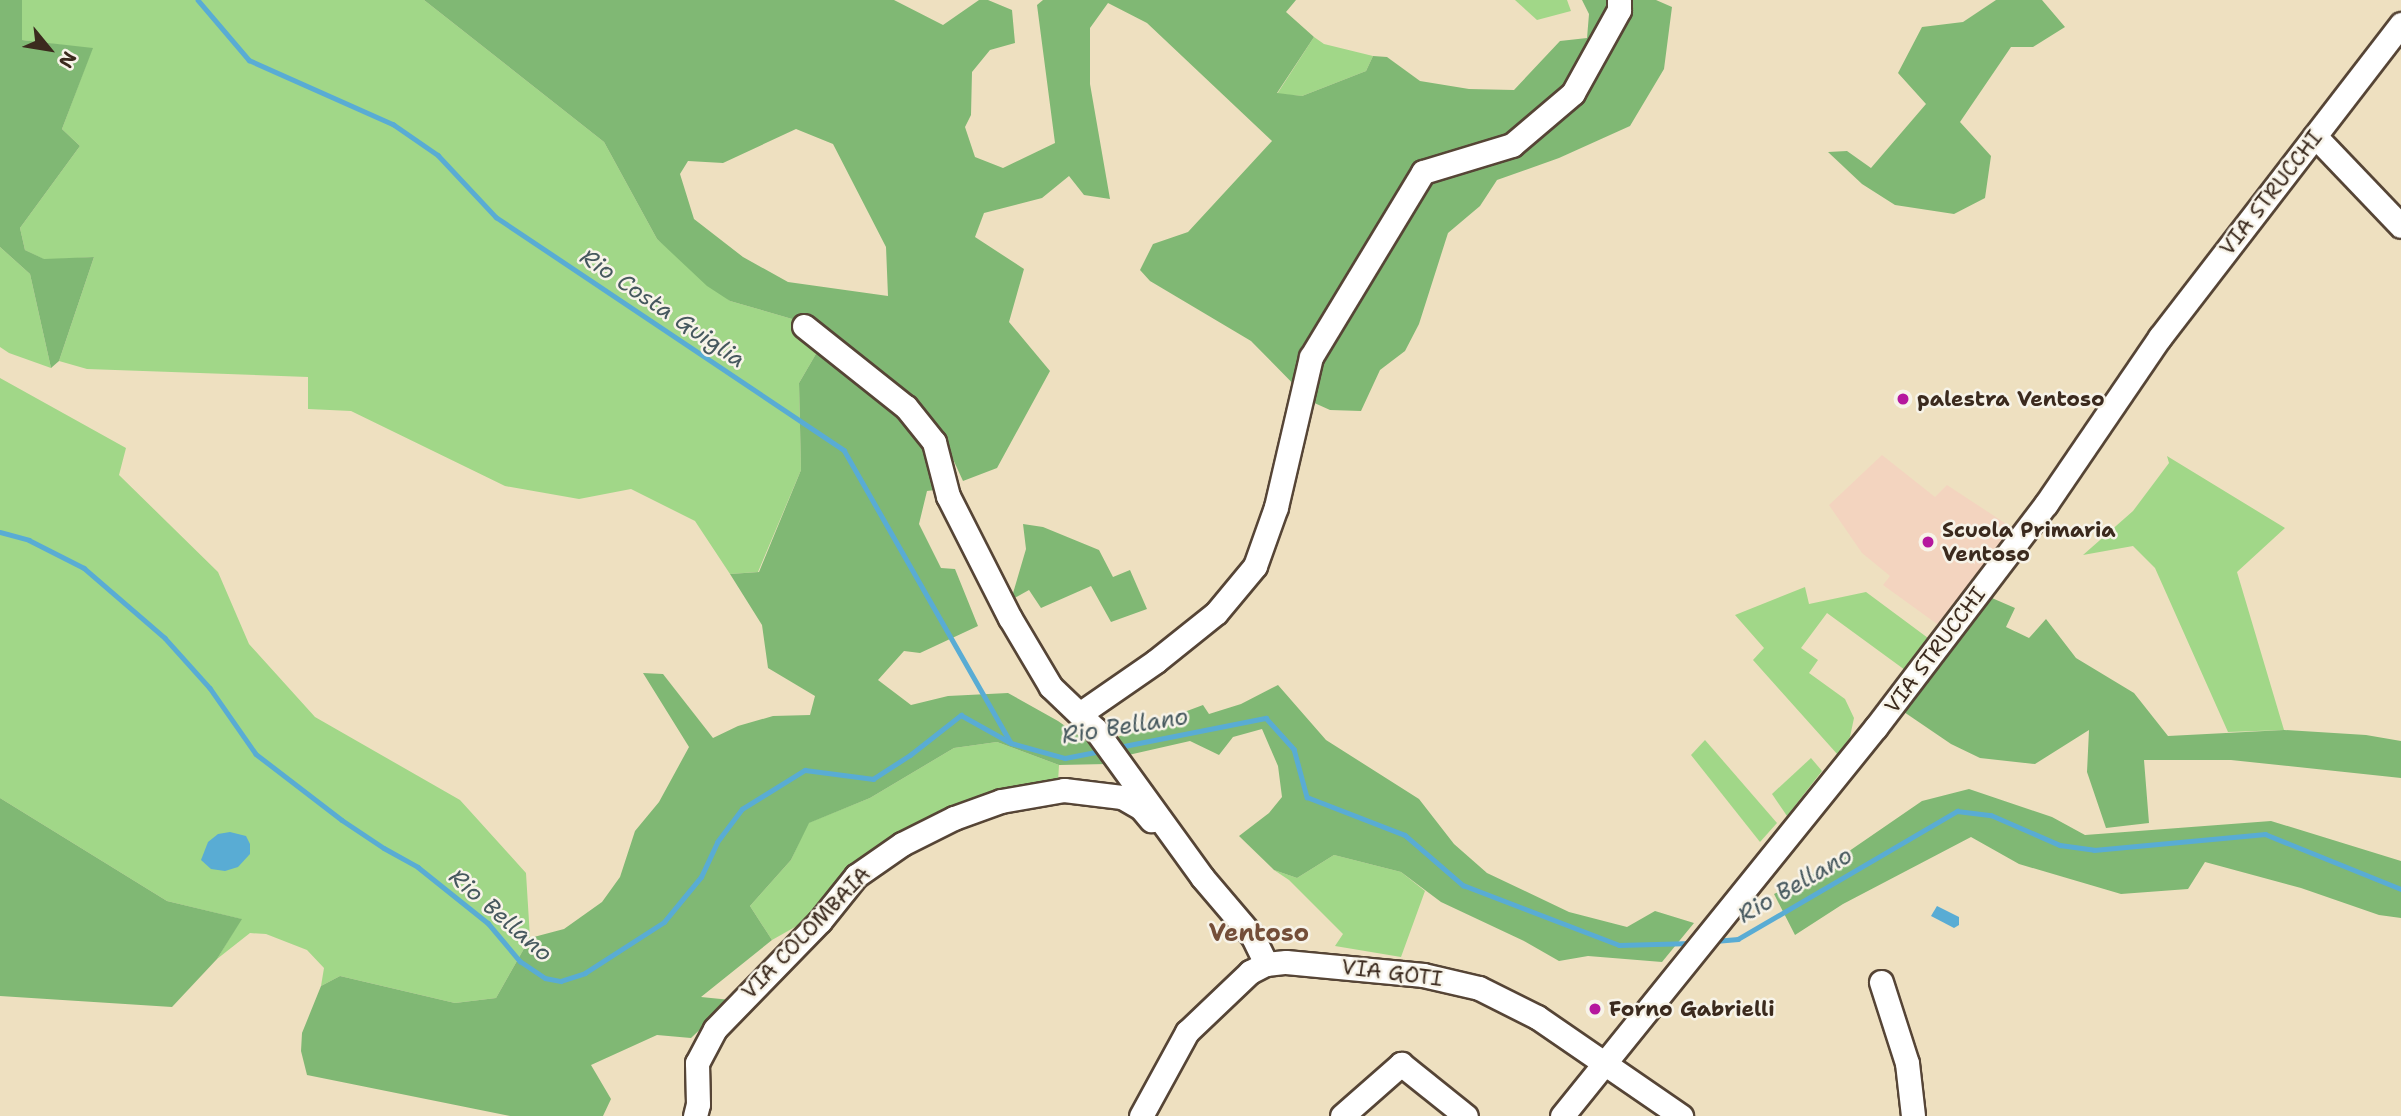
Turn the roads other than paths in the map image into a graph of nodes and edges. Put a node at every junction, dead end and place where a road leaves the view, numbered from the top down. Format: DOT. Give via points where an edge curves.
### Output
graph roads {
  1 [pos="1619,0"];
  2 [pos="2401,24"];
  3 [pos="2315,136"];
  4 [pos="2401,226"];
  5 [pos="804,326"];
  6 [pos="1081,713"];
  7 [pos="1178,841"];
  8 [pos="1266,964"];
  9 [pos="1881,982"];
  10 [pos="1605,1063"];
  11 [pos="1148,1113"];
  12 [pos="695,1116"];
  13 [pos="1342,1116"];
  14 [pos="1466,1116"];
  15 [pos="1562,1116"];
  16 [pos="1681,1116"];
  17 [pos="1913,1116"];
  1 -- 6 [label="street" via="1619,10 1573,93 1512,145 1423,172 1311,357 1276,507 1255,566 1216,613"];
  2 -- 3 [label="street, VIA STRUCCHI"];
  3 -- 4 [label="street"];
  3 -- 10 [label="street, VIA STRUCCHI" via="2160,337 2029,527 1876,727"];
  5 -- 6 [label="street, VIA COLOMBAIA" via="906,407 934,442 948,496 1010,618 1055,693"];
  6 -- 7 [label="street, VIA COLOMBAIA"];
  7 -- 8 [label="street, VIA COLOMBAIA" via="1253,937"];
  7 -- 12 [label="street, VIA COLOMBAIA" via="1158,830 1141,808 1122,797 1064,790 1001,801 902,844 856,876 820,921 715,1029 697,1063"];
  8 -- 10 [label="street, VIA GOTI" via="1298,962 1401,972 1470,985 1537,1017"];
  8 -- 11 [label="street, VIA GOTI" via="1237,982 1188,1032 1170,1059"];
  9 -- 17 [label="street" via="1907,1063"];
  10 -- 15 [label="street, VIA STRUCCHI"];
  10 -- 16 [label="street, VIA GOTI"];
  13 -- 14 [label="street" via="1401,1064"];
}
